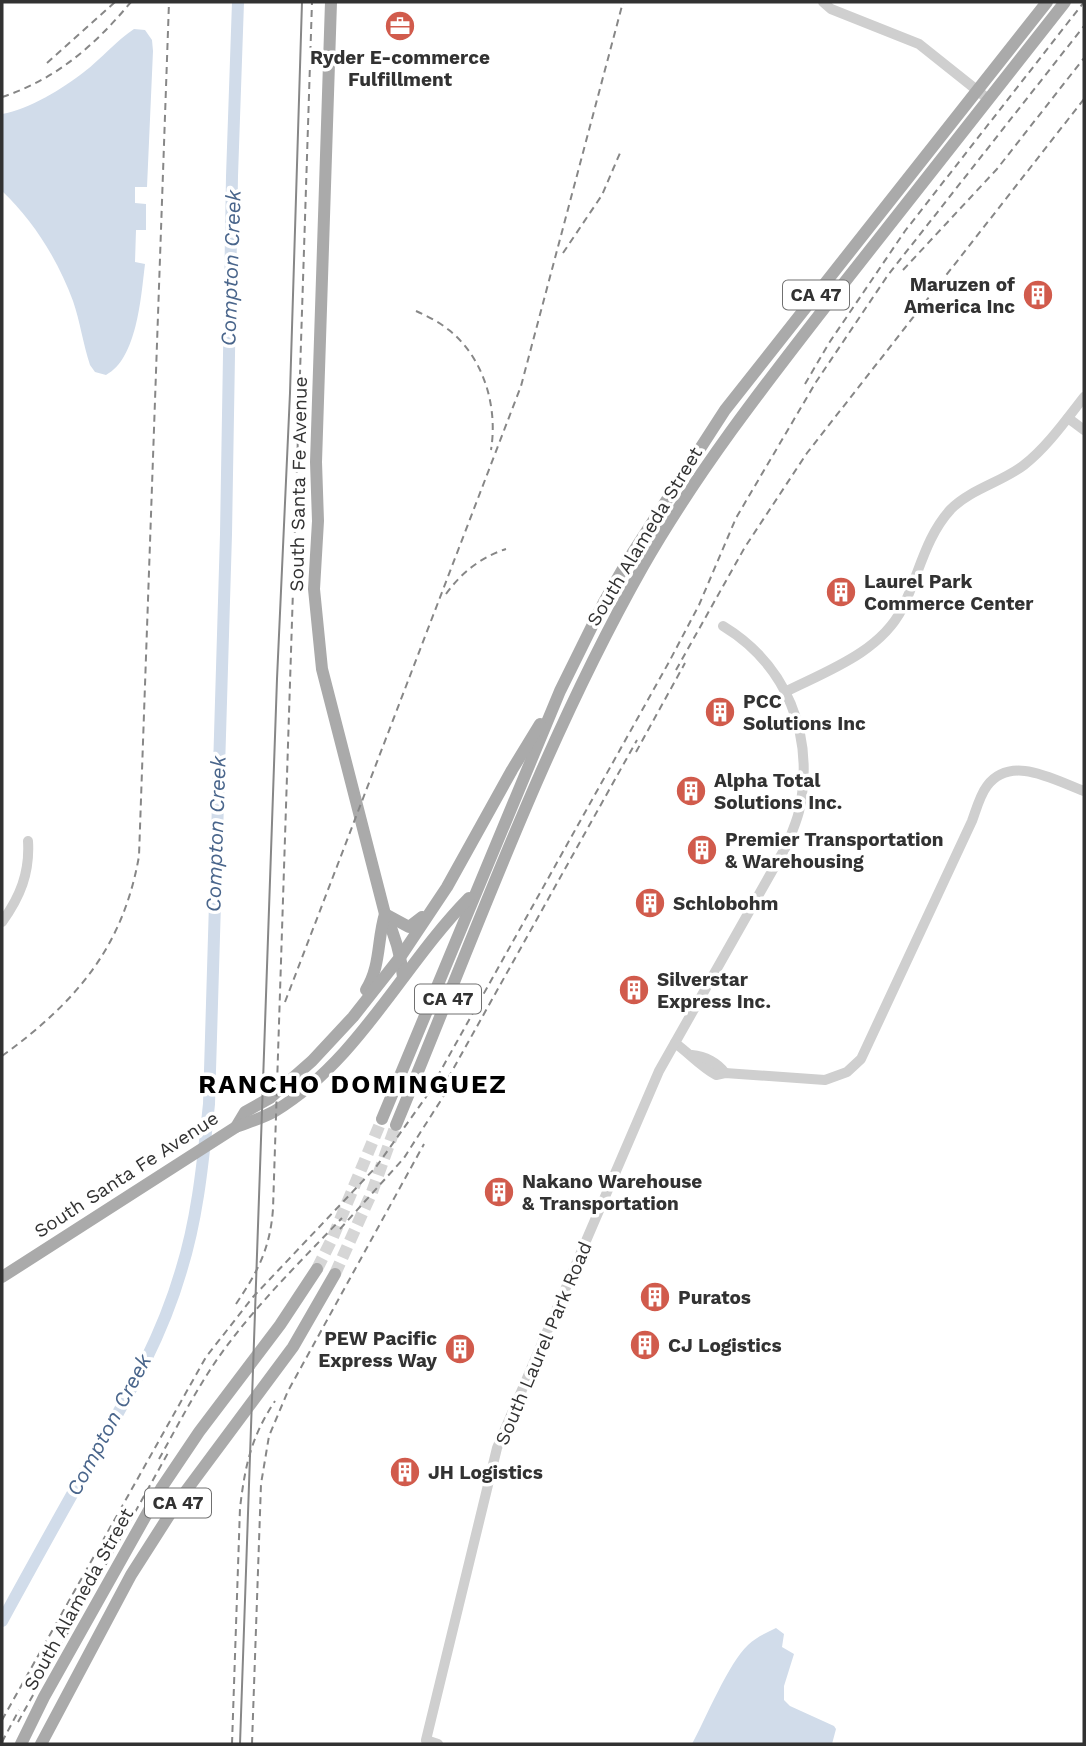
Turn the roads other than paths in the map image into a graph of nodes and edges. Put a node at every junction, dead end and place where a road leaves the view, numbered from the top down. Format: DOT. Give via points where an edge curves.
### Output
graph roads {
  1 [pos="331,2"];
  2 [pos="823,2"];
  3 [pos="1047,2"];
  4 [pos="1065,2"];
  5 [pos="983,95"];
  6 [pos="1084,397"];
  7 [pos="1068,418"];
  8 [pos="1084,430"];
  9 [pos="723,626"];
  10 [pos="560,691"];
  11 [pos="786,691"];
  12 [pos="1084,791"];
  13 [pos="28,841"];
  14 [pos="499,874"];
  15 [pos="447,887"];
  16 [pos="474,894"];
  17 [pos="385,914"];
  18 [pos="2,922"];
  19 [pos="401,956"];
  20 [pos="403,977"];
  21 [pos="353,1017"];
  22 [pos="675,1043"];
  23 [pos="312,1061"];
  24 [pos="325,1073"];
  25 [pos="382,1119"];
  26 [pos="396,1125"];
  27 [pos="236,1127"];
  28 [pos="317,1269"];
  29 [pos="335,1274"];
  30 [pos="2,1277"];
  31 [pos="21,1744"];
  32 [pos="41,1744"];
  33 [pos="438,1744"];
  1 -- 17 [label="main road, South Santa Fe Avenue" via="314,589 329,699"];
  2 -- 5 [label="street" via="919,44"];
  3 -- 5 [label="main road, South Alameda Street / CA 47"];
  4 -- 5 [label="main road, South Alameda Street / CA 47"];
  5 -- 10 [label="main road, South Alameda Street / CA 47" via="725,410 604,602"];
  5 -- 14 [label="main road, South Alameda Street / CA 47" via="683,500 573,700"];
  6 -- 7 [label="street"];
  7 -- 8 [label="street"];
  7 -- 11 [label="street" via="1025,465 952,508 927,544 901,611 878,639 840,665"];
  9 -- 11 [label="street, South Laurel Park Road" via="768,663"];
  10 -- 15 [label="main road"];
  10 -- 16 [label="main road, South Alameda Street / CA 47"];
  11 -- 22 [label="street, South Laurel Park Road" via="802,741 800,809 788,843"];
  12 -- 22 [label="street" via="1014,769 1000,772 985,787 861,1059 847,1072 825,1080 725,1073"];
  13 -- 18 [label="street" via="23,886"];
  14 -- 16 [label="main road"];
  14 -- 26 [label="main road, South Alameda Street / CA 47"];
  15 -- 17 [label="main road" via="414,925 404,926"];
  15 -- 19 [label="main road"];
  16 -- 20 [label="main road" via="441,927"];
  16 -- 25 [label="main road, South Alameda Street / CA 47"];
  17 -- 19 [label="main road, South Santa Fe Avenue"];
  17 -- 21 [label="main road" via="375,973"];
  19 -- 20 [label="main road, South Santa Fe Avenue"];
  19 -- 21 [label="main road, South Santa Fe Avenue"];
  20 -- 24 [label="main road, South Santa Fe Avenue"];
  21 -- 23 [label="main road, South Santa Fe Avenue"];
  22 -- 33 [label="street, South Laurel Park Road" via="497,1448 426,1740"];
  23 -- 24 [label="main road"];
  23 -- 27 [label="main road, South Santa Fe Avenue" via="270,1098 245,1112"];
  24 -- 27 [label="main road, South Santa Fe Avenue" via="273,1113"];
  27 -- 30 [label="main road, South Santa Fe Avenue"];
  28 -- 31 [label="main road, South Alameda Street / CA 47" via="162,1487"];
  29 -- 32 [label="main road, South Alameda Street / CA 47" via="293,1347 177,1503 131,1575"];
}
